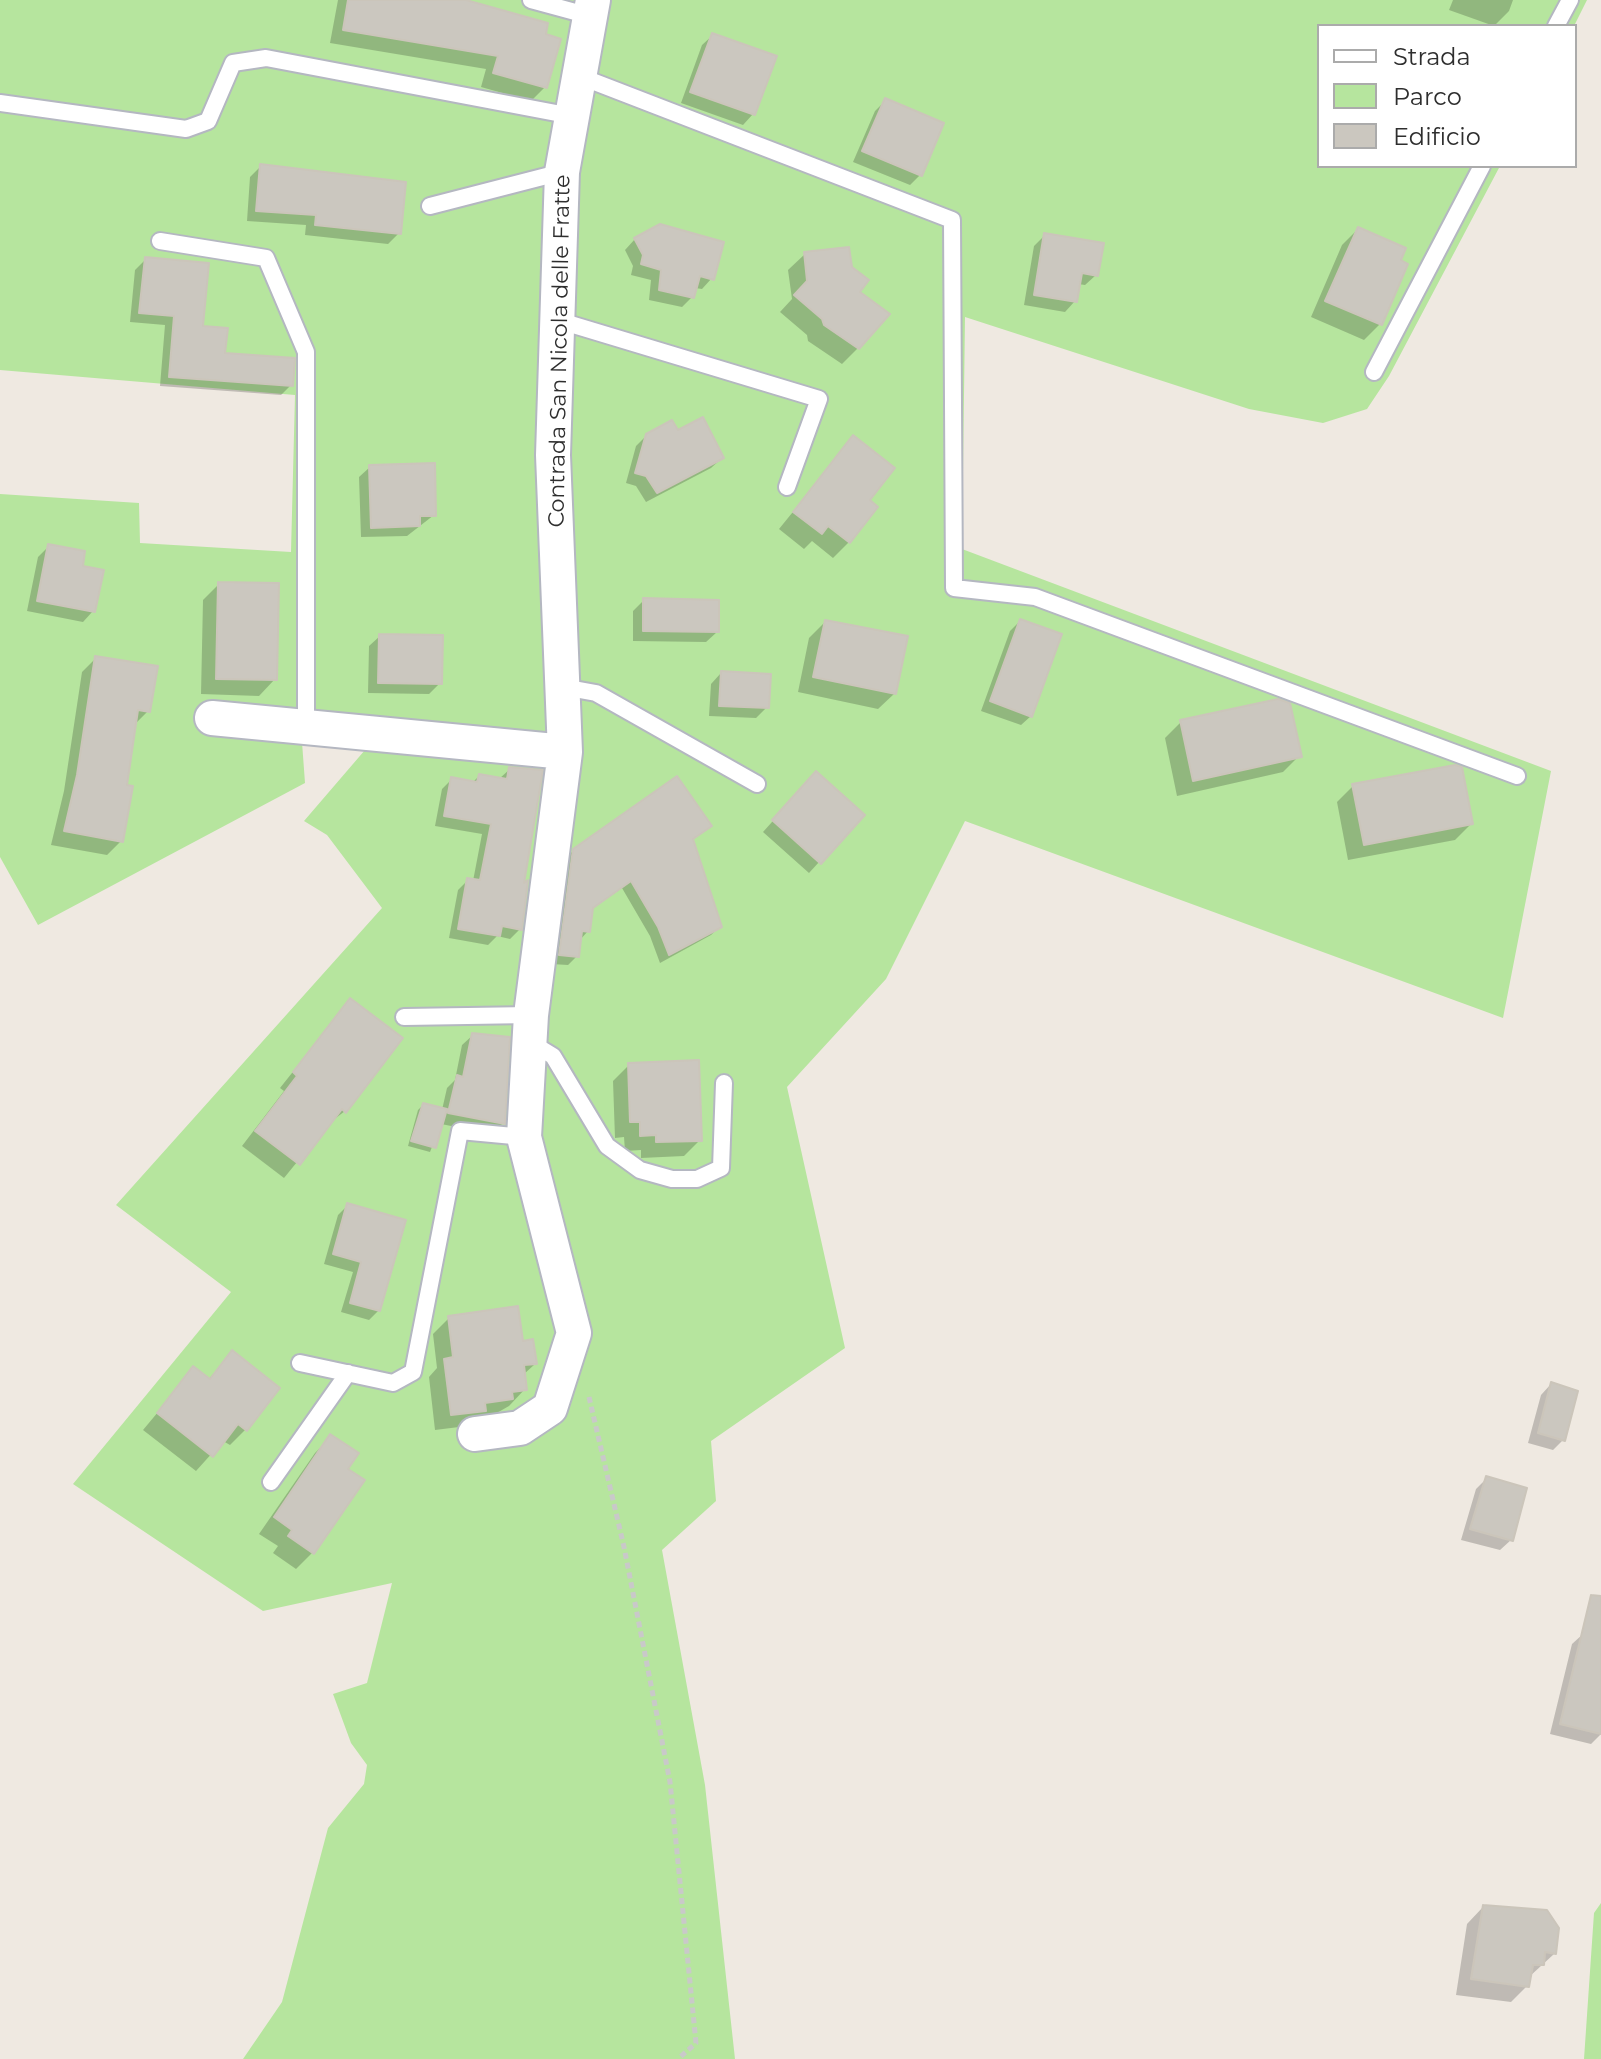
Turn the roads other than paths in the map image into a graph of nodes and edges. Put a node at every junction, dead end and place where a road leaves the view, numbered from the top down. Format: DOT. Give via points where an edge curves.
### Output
graph roads {
  1 [pos="531,0"];
  2 [pos="1570,0"];
  3 [pos="591,8"];
  4 [pos="1557,24"];
  5 [pos="579,76"];
  6 [pos="0,103"];
  7 [pos="572,116"];
  8 [pos="1481,168"];
  9 [pos="562,172"];
  10 [pos="430,206"];
  11 [pos="160,241"];
  12 [pos="557,320"];
  13 [pos="1374,372"];
  14 [pos="787,487"];
  15 [pos="563,687"];
  16 [pos="212,718"];
  17 [pos="306,728"];
  18 [pos="565,752"];
  19 [pos="1517,776"];
  20 [pos="757,784"];
  21 [pos="404,1017"];
  22 [pos="531,1029"];
  23 [pos="724,1083"];
  24 [pos="524,1137"];
  25 [pos="300,1363"];
  26 [pos="348,1373"];
  27 [pos="475,1434"];
  28 [pos="271,1482"];
  1 -- 3 [label="lane"];
  2 -- 4 [label="lane"];
  3 -- 5 [label="street, Contrada San Nicola delle Fratte"];
  5 -- 7 [label="street, Contrada San Nicola delle Fratte"];
  5 -- 19 [label="lane" via="952,220 954,588 1035,597"];
  6 -- 7 [label="lane" via="186,129 208,121 233,63 266,58"];
  7 -- 9 [label="street, Contrada San Nicola delle Fratte"];
  8 -- 13 [label="lane"];
  9 -- 10 [label="lane"];
  9 -- 12 [label="street, Contrada San Nicola delle Fratte"];
  11 -- 17 [label="lane" via="266,258 306,352"];
  12 -- 14 [label="lane" via="819,399"];
  12 -- 15 [label="street, Contrada San Nicola delle Fratte" via="553,455"];
  15 -- 18 [label="street, Contrada San Nicola delle Fratte"];
  15 -- 20 [label="lane" via="596,693"];
  16 -- 17 [label="street"];
  17 -- 18 [label="street"];
  18 -- 22 [label="street, Contrada San Nicola delle Fratte"];
  21 -- 22 [label="lane"];
  22 -- 23 [label="lane" via="607,1146 640,1170 672,1179 697,1179 721,1168"];
  22 -- 24 [label="street, Contrada San Nicola delle Fratte"];
  24 -- 26 [label="lane" via="460,1131 413,1372 393,1383"];
  24 -- 27 [label="street, Contrada San Nicola delle Fratte" via="574,1333 550,1408 520,1428"];
  25 -- 26 [label="lane"];
  26 -- 28 [label="lane"];
}
